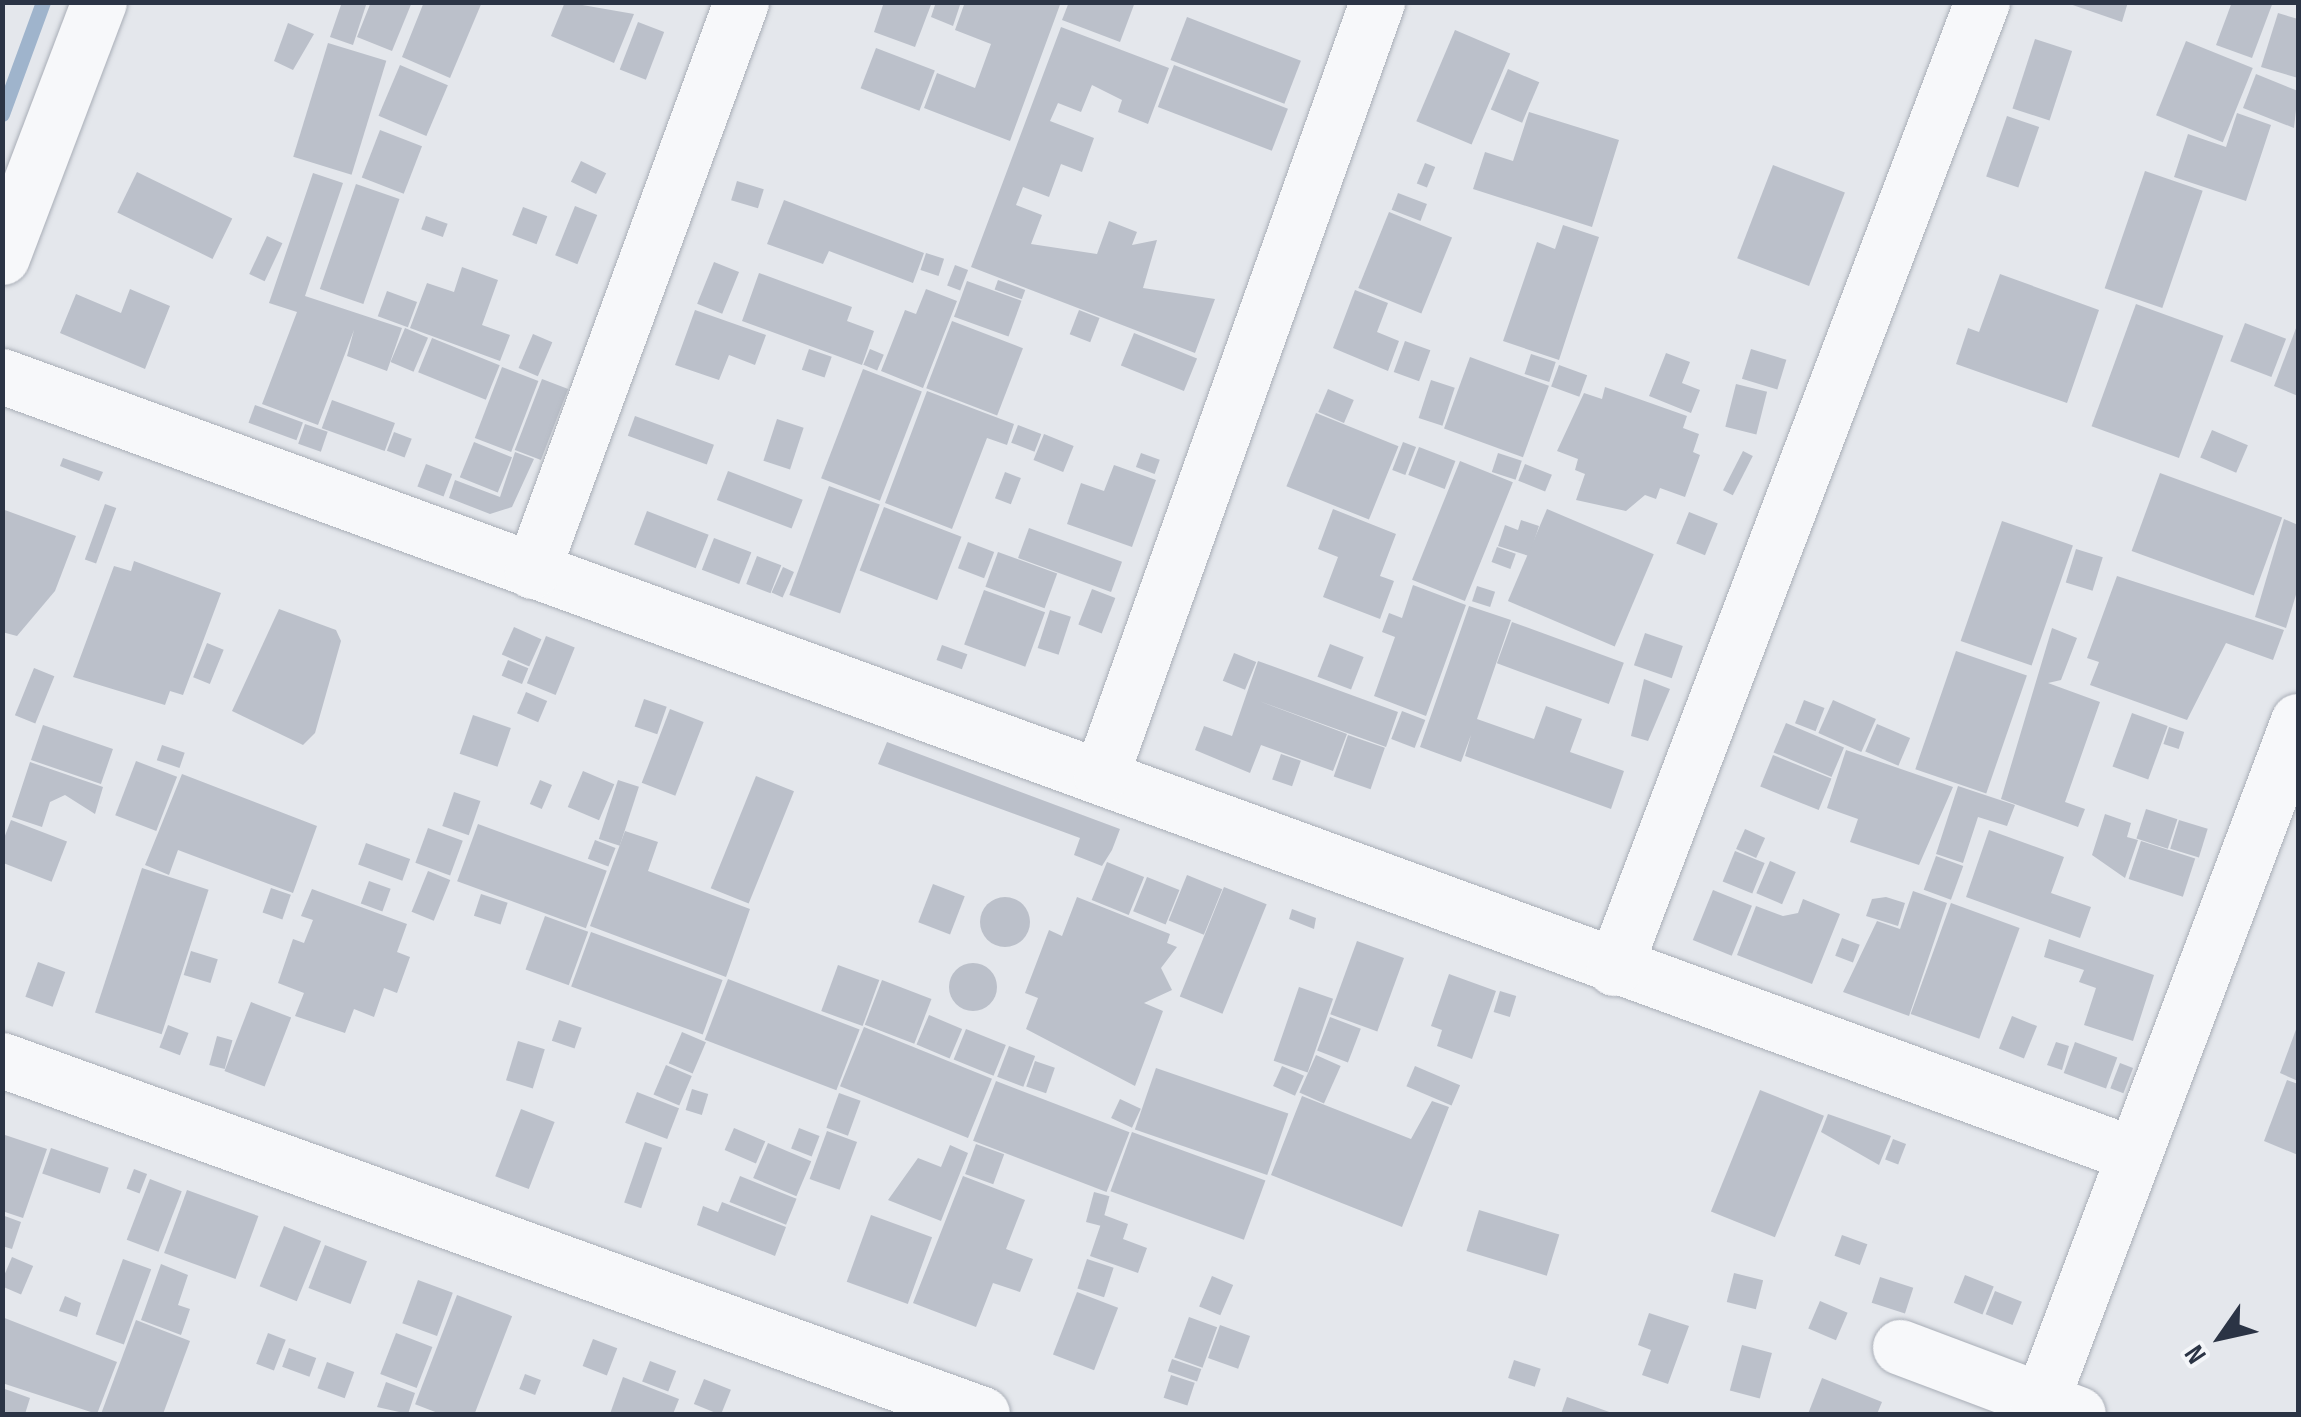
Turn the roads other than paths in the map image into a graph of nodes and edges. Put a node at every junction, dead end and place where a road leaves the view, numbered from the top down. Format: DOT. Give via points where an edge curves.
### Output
graph roads {
  1 [pos="98,2"];
  2 [pos="741,2"];
  3 [pos="1377,2"];
  4 [pos="1982,2"];
  5 [pos="2,257"];
  6 [pos="2,376"];
  7 [pos="532,572"];
  8 [pos="2298,721"];
  9 [pos="1101,775"];
  10 [pos="1614,968"];
  11 [pos="2,1060"];
  12 [pos="2133,1154"];
  13 [pos="1900,1346"];
  14 [pos="2051,1411"];
  15 [pos="982,1414"];
  1 -- 5 [label="street"];
  2 -- 7 [label="street"];
  3 -- 9 [label="street"];
  4 -- 10 [label="street"];
  6 -- 7 [label="street"];
  7 -- 9 [label="street"];
  8 -- 12 [label="street"];
  9 -- 10 [label="street"];
  10 -- 12 [label="street"];
  11 -- 15 [label="street"];
  12 -- 14 [label="street"];
  13 -- 14 [label="street"];
}
